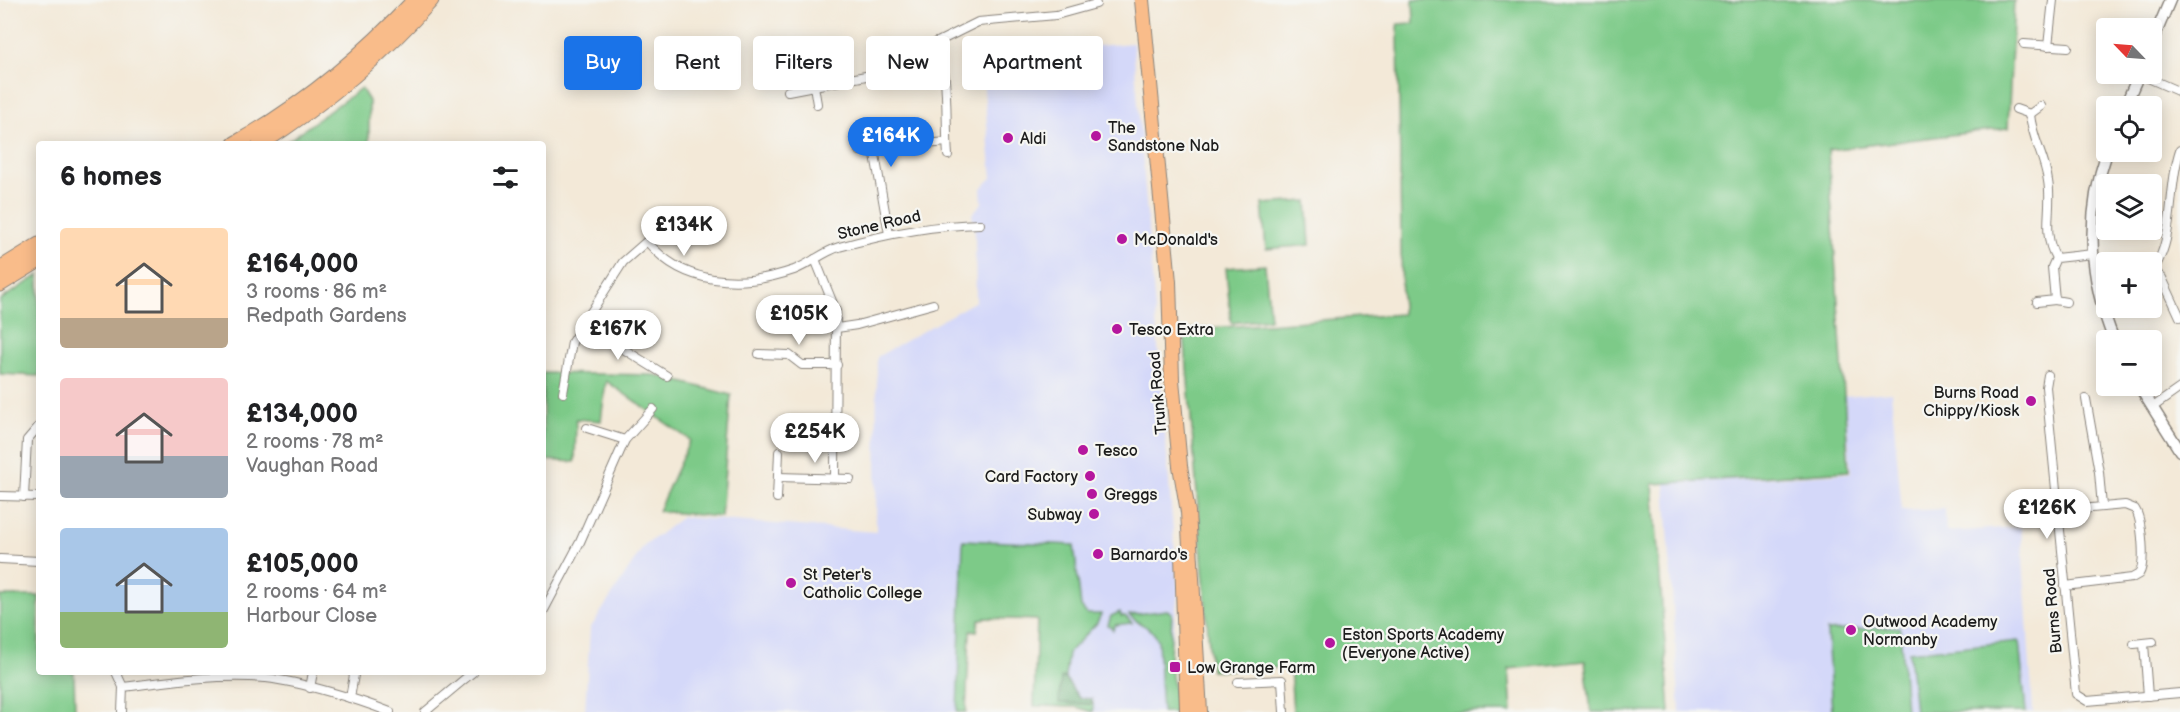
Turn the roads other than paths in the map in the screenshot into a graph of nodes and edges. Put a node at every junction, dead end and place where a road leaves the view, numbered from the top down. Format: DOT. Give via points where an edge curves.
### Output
graph roads {
  1 [pos="415,0"];
  2 [pos="431,0"];
  3 [pos="1142,0"];
  4 [pos="2053,0"];
  5 [pos="2173,0"];
  6 [pos="2180,2"];
  7 [pos="1096,4"];
  8 [pos="2162,22"];
  9 [pos="949,36"];
  10 [pos="2024,44"];
  11 [pos="2048,46"];
  12 [pos="2068,47"];
  13 [pos="2162,84"];
  14 [pos="793,90"];
  15 [pos="815,90"];
  16 [pos="944,90"];
  17 [pos="788,91"];
  18 [pos="2180,92"];
  19 [pos="817,104"];
  20 [pos="2041,106"];
  21 [pos="2016,109"];
  22 [pos="2030,114"];
  23 [pos="240,141"];
  24 [pos="264,141"];
  25 [pos="947,142"];
  26 [pos="874,150"];
  27 [pos="2180,150"];
  28 [pos="860,151"];
  29 [pos="948,155"];
  30 [pos="2104,162"];
  31 [pos="980,224"];
  32 [pos="889,234"];
  33 [pos="36,248"];
  34 [pos="2161,252"];
  35 [pos="2093,254"];
  36 [pos="2056,258"];
  37 [pos="814,259"];
  38 [pos="36,262"];
  39 [pos="2096,266"];
  40 [pos="0,269"];
  41 [pos="2162,278"];
  42 [pos="0,284"];
  43 [pos="2055,300"];
  44 [pos="2037,302"];
  45 [pos="2066,302"];
  46 [pos="933,304"];
  47 [pos="2180,317"];
  48 [pos="583,324"];
  49 [pos="837,328"];
  50 [pos="759,354"];
  51 [pos="837,365"];
  52 [pos="2048,375"];
  53 [pos="667,376"];
  54 [pos="2180,388"];
  55 [pos="564,393"];
  56 [pos="2146,396"];
  57 [pos="2086,399"];
  58 [pos="2153,407"];
  59 [pos="653,409"];
  60 [pos="587,428"];
  61 [pos="36,430"];
  62 [pos="625,440"];
  63 [pos="2180,451"];
  64 [pos="779,452"];
  65 [pos="1180,466"];
  66 [pos="778,477"];
  67 [pos="835,478"];
  68 [pos="850,478"];
  69 [pos="0,496"];
  70 [pos="24,497"];
  71 [pos="36,497"];
  72 [pos="777,498"];
  73 [pos="2102,507"];
  74 [pos="2058,511"];
  75 [pos="0,559"];
  76 [pos="36,561"];
  77 [pos="2065,586"];
  78 [pos="546,606"];
  79 [pos="2144,643"];
  80 [pos="117,675"];
  81 [pos="203,675"];
  82 [pos="312,675"];
  83 [pos="354,675"];
  84 [pos="469,675"];
  85 [pos="243,676"];
  86 [pos="1238,682"];
  87 [pos="123,687"];
  88 [pos="310,688"];
  89 [pos="2180,693"];
  90 [pos="2148,696"];
  91 [pos="350,698"];
  92 [pos="122,712"];
  93 [pos="390,712"];
  94 [pos="425,712"];
  95 [pos="1187,712"];
  96 [pos="1200,712"];
  97 [pos="1284,712"];
  1 -- 23 [label="highway" via="356,59 306,98"];
  2 -- 24 [label="highway" via="359,72"];
  3 -- 65 [label="main road, Trunk Road" via="1169,282 1169,336"];
  4 -- 11 [label="street"];
  5 -- 6 [label="street"];
  5 -- 8 [label="street"];
  7 -- 9 [label="street" via="1056,15 978,22"];
  10 -- 11 [label="street"];
  11 -- 12 [label="street"];
  13 -- 18 [label="street"];
  14 -- 17 [label="street"];
  15 -- 19 [label="street"];
  16 -- 25 [label="street"];
  20 -- 22 [label="street"];
  21 -- 22 [label="street"];
  22 -- 36 [label="street" via="2033,139 2048,180 2047,238"];
  25 -- 26 [label="street"];
  25 -- 29 [label="street"];
  26 -- 28 [label="street"];
  26 -- 32 [label="street"];
  27 -- 34 [label="street" via="2166,240"];
  30 -- 35 [label="street" via="2093,204"];
  31 -- 32 [label="street, Stone Road"];
  32 -- 37 [label="street, Stone Road" via="836,248"];
  33 -- 40 [label="highway"];
  35 -- 36 [label="street"];
  35 -- 39 [label="street"];
  36 -- 43 [label="street" via="2052,267"];
  37 -- 48 [label="street, Stone Road" via="783,272 718,280 681,271 646,241 623,262"];
  37 -- 49 [label="street" via="836,311"];
  38 -- 42 [label="highway"];
  41 -- 47 [label="street"];
  43 -- 44 [label="street"];
  43 -- 45 [label="street"];
  46 -- 49 [label="street"];
  48 -- 53 [label="street"];
  48 -- 55 [label="street" via="572,342"];
  49 -- 51 [label="street"];
  50 -- 51 [label="street" via="789,355 802,364"];
  51 -- 67 [label="street"];
  52 -- 74 [label="street, Burns Road"];
  54 -- 58 [label="street"];
  56 -- 58 [label="street"];
  57 -- 73 [label="street"];
  58 -- 63 [label="street"];
  59 -- 62 [label="street"];
  60 -- 62 [label="street"];
  61 -- 70 [label="street" via="27,440"];
  62 -- 78 [label="street" via="580,542"];
  64 -- 66 [label="street"];
  65 -- 95 [label="main road"];
  65 -- 96 [label="main road, Trunk Road" via="1188,512"];
  66 -- 67 [label="street"];
  66 -- 72 [label="street"];
  67 -- 68 [label="street"];
  69 -- 70 [label="street"];
  70 -- 71 [label="street"];
  73 -- 74 [label="street"];
  73 -- 77 [label="street" via="2128,505 2137,512 2142,570 2132,578"];
  74 -- 77 [label="street, Burns Road"];
  75 -- 76 [label="street"];
  77 -- 90 [label="street, Burns Road" via="2075,692 2080,699"];
  79 -- 90 [label="street"];
  80 -- 87 [label="street"];
  81 -- 85 [label="street"];
  81 -- 87 [label="street"];
  82 -- 88 [label="street"];
  83 -- 91 [label="street"];
  84 -- 94 [label="street"];
  85 -- 88 [label="street"];
  86 -- 97 [label="street" via="1282,680"];
  87 -- 92 [label="street"];
  88 -- 91 [label="street"];
  89 -- 90 [label="street"];
  91 -- 93 [label="street"];
}
